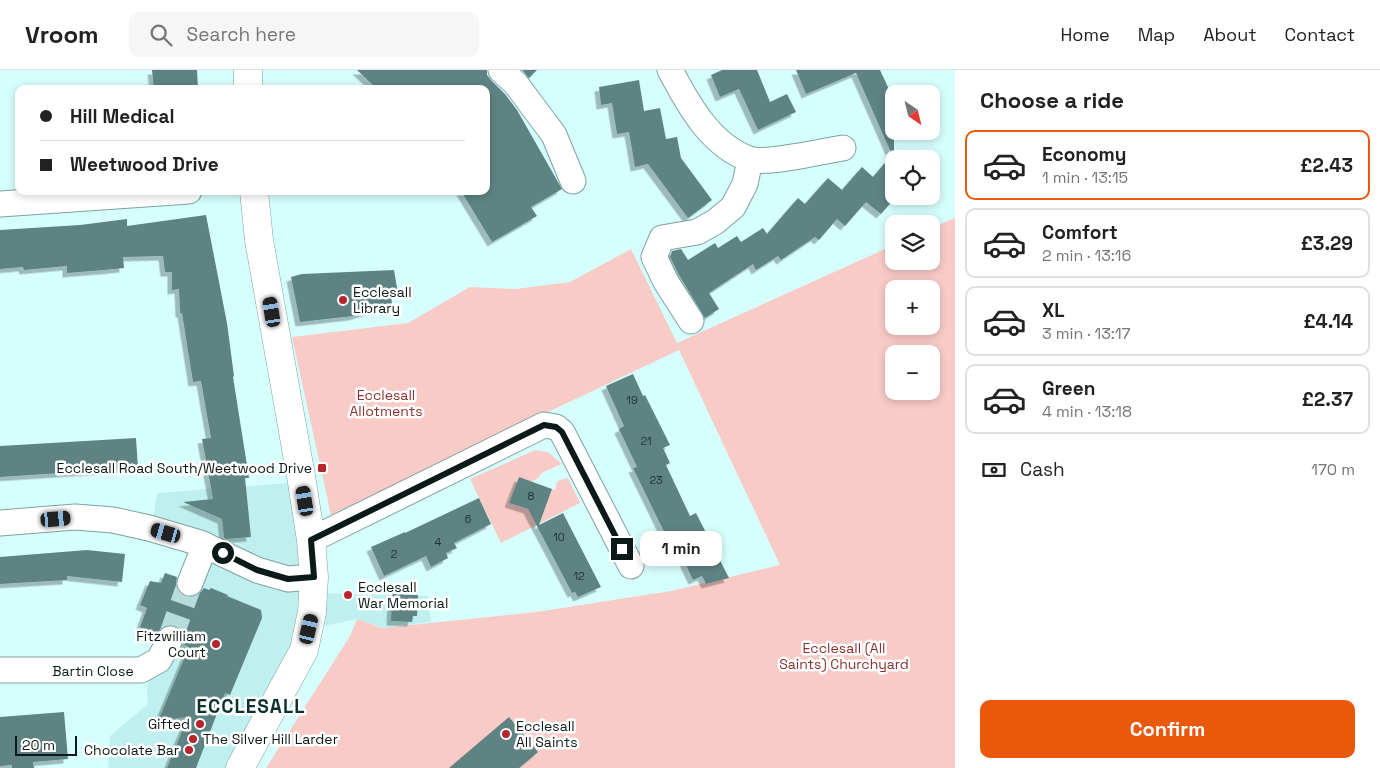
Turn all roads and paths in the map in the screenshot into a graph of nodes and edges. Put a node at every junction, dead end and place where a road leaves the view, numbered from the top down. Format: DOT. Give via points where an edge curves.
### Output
graph roads {
  1 [pos="248,70"];
  2 [pos="501,70"];
  3 [pos="670,70"];
  4 [pos="248,85"];
  5 [pos="843,148"];
  6 [pos="750,160"];
  7 [pos="573,181"];
  8 [pos="131,195"];
  9 [pos="254,195"];
  10 [pos="0,204"];
  11 [pos="691,321"];
  12 [pos="0,524"];
  13 [pos="311,540"];
  14 [pos="205,545"];
  15 [pos="631,566"];
  16 [pos="314,577"];
  17 [pos="190,583"];
  18 [pos="170,639"];
  19 [pos="0,670"];
  20 [pos="240,768"];
  1 -- 4 [label="main road"];
  2 -- 7 [label="street" via="516,84 554,135"];
  3 -- 6 [label="street" via="693,112 722,144"];
  5 -- 6 [label="street" via="780,159"];
  6 -- 11 [label="street" via="745,184 733,207 697,232 662,238 654,257"];
  8 -- 10 [label="street"];
  9 -- 13 [label="main road" via="259,240"];
  12 -- 14 [label="street" via="75,517 113,520"];
  13 -- 15 [label="street" via="544,425 562,432"];
  13 -- 16 [label="main road"];
  14 -- 16 [label="street" via="257,570 288,579"];
  14 -- 17 [label="street"];
  16 -- 20 [label="main road" via="312,612 304,650"];
  18 -- 19 [label="street, Bartin Close" via="159,660 142,670"];
}
